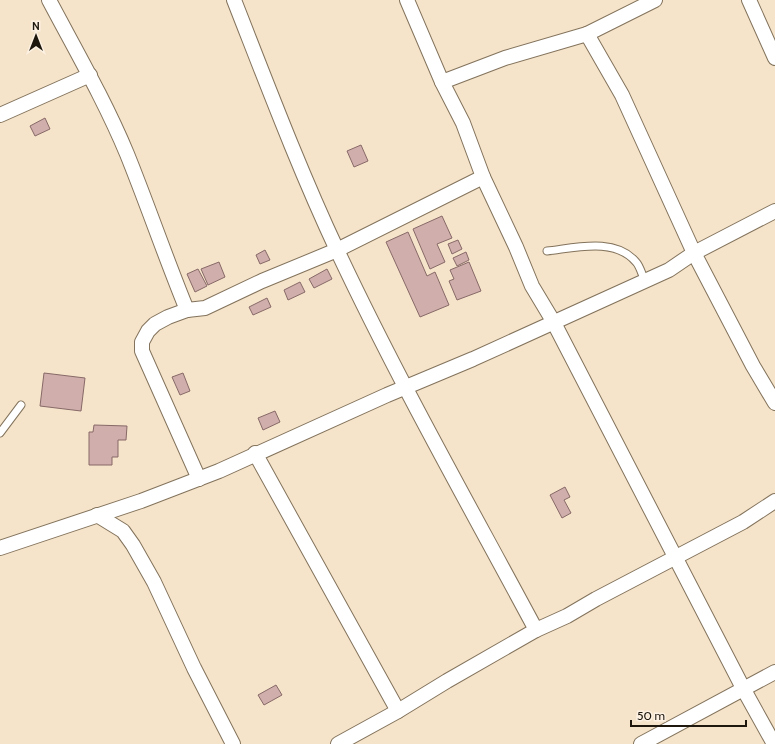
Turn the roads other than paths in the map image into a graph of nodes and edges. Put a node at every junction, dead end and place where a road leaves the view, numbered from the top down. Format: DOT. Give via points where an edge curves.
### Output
graph roads {
  1 [pos="49,0"];
  2 [pos="234,0"];
  3 [pos="406,0"];
  4 [pos="655,0"];
  5 [pos="749,0"];
  6 [pos="587,34"];
  7 [pos="771,38"];
  8 [pos="775,58"];
  9 [pos="90,75"];
  10 [pos="442,82"];
  11 [pos="0,115"];
  12 [pos="483,177"];
  13 [pos="775,211"];
  14 [pos="337,250"];
  15 [pos="548,252"];
  16 [pos="694,254"];
  17 [pos="645,281"];
  18 [pos="187,310"];
  19 [pos="554,321"];
  20 [pos="405,387"];
  21 [pos="775,403"];
  22 [pos="21,405"];
  23 [pos="0,433"];
  24 [pos="255,454"];
  25 [pos="199,479"];
  26 [pos="775,501"];
  27 [pos="128,505"];
  28 [pos="97,515"];
  29 [pos="123,531"];
  30 [pos="0,548"];
  31 [pos="677,557"];
  32 [pos="536,630"];
  33 [pos="775,672"];
  34 [pos="744,690"];
  35 [pos="398,711"];
  36 [pos="233,744"];
  37 [pos="338,744"];
  38 [pos="641,744"];
  39 [pos="774,744"];
  1 -- 9 [label="street"];
  2 -- 14 [label="street"];
  3 -- 10 [label="street"];
  4 -- 6 [label="street"];
  5 -- 7 [label="street"];
  6 -- 10 [label="street" via="505,58"];
  6 -- 16 [label="street" via="622,95"];
  7 -- 8 [label="street"];
  9 -- 11 [label="street"];
  9 -- 18 [label="street" via="127,154"];
  10 -- 12 [label="street" via="463,122"];
  12 -- 14 [label="street"];
  12 -- 19 [label="street" via="532,286"];
  13 -- 16 [label="street"];
  14 -- 18 [label="street" via="262,281 206,308"];
  14 -- 20 [label="street"];
  15 -- 17 [label="lane" via="588,246 602,246 620,251 636,261"];
  16 -- 17 [label="street"];
  16 -- 21 [label="street"];
  17 -- 19 [label="street"];
  18 -- 25 [label="street" via="155,324 142,342 142,352"];
  19 -- 20 [label="street"];
  19 -- 31 [label="street"];
  20 -- 24 [label="street"];
  20 -- 32 [label="street"];
  22 -- 23 [label="lane"];
  24 -- 25 [label="street"];
  24 -- 35 [label="street"];
  25 -- 27 [label="street"];
  26 -- 31 [label="street" via="743,522"];
  27 -- 28 [label="street"];
  27 -- 29 [label="street"];
  28 -- 29 [label="street"];
  28 -- 30 [label="street"];
  29 -- 36 [label="street" via="154,582"];
  31 -- 32 [label="street"];
  31 -- 34 [label="street"];
  32 -- 35 [label="street"];
  33 -- 34 [label="street"];
  34 -- 38 [label="street"];
  34 -- 39 [label="street"];
  35 -- 37 [label="street"];
}
